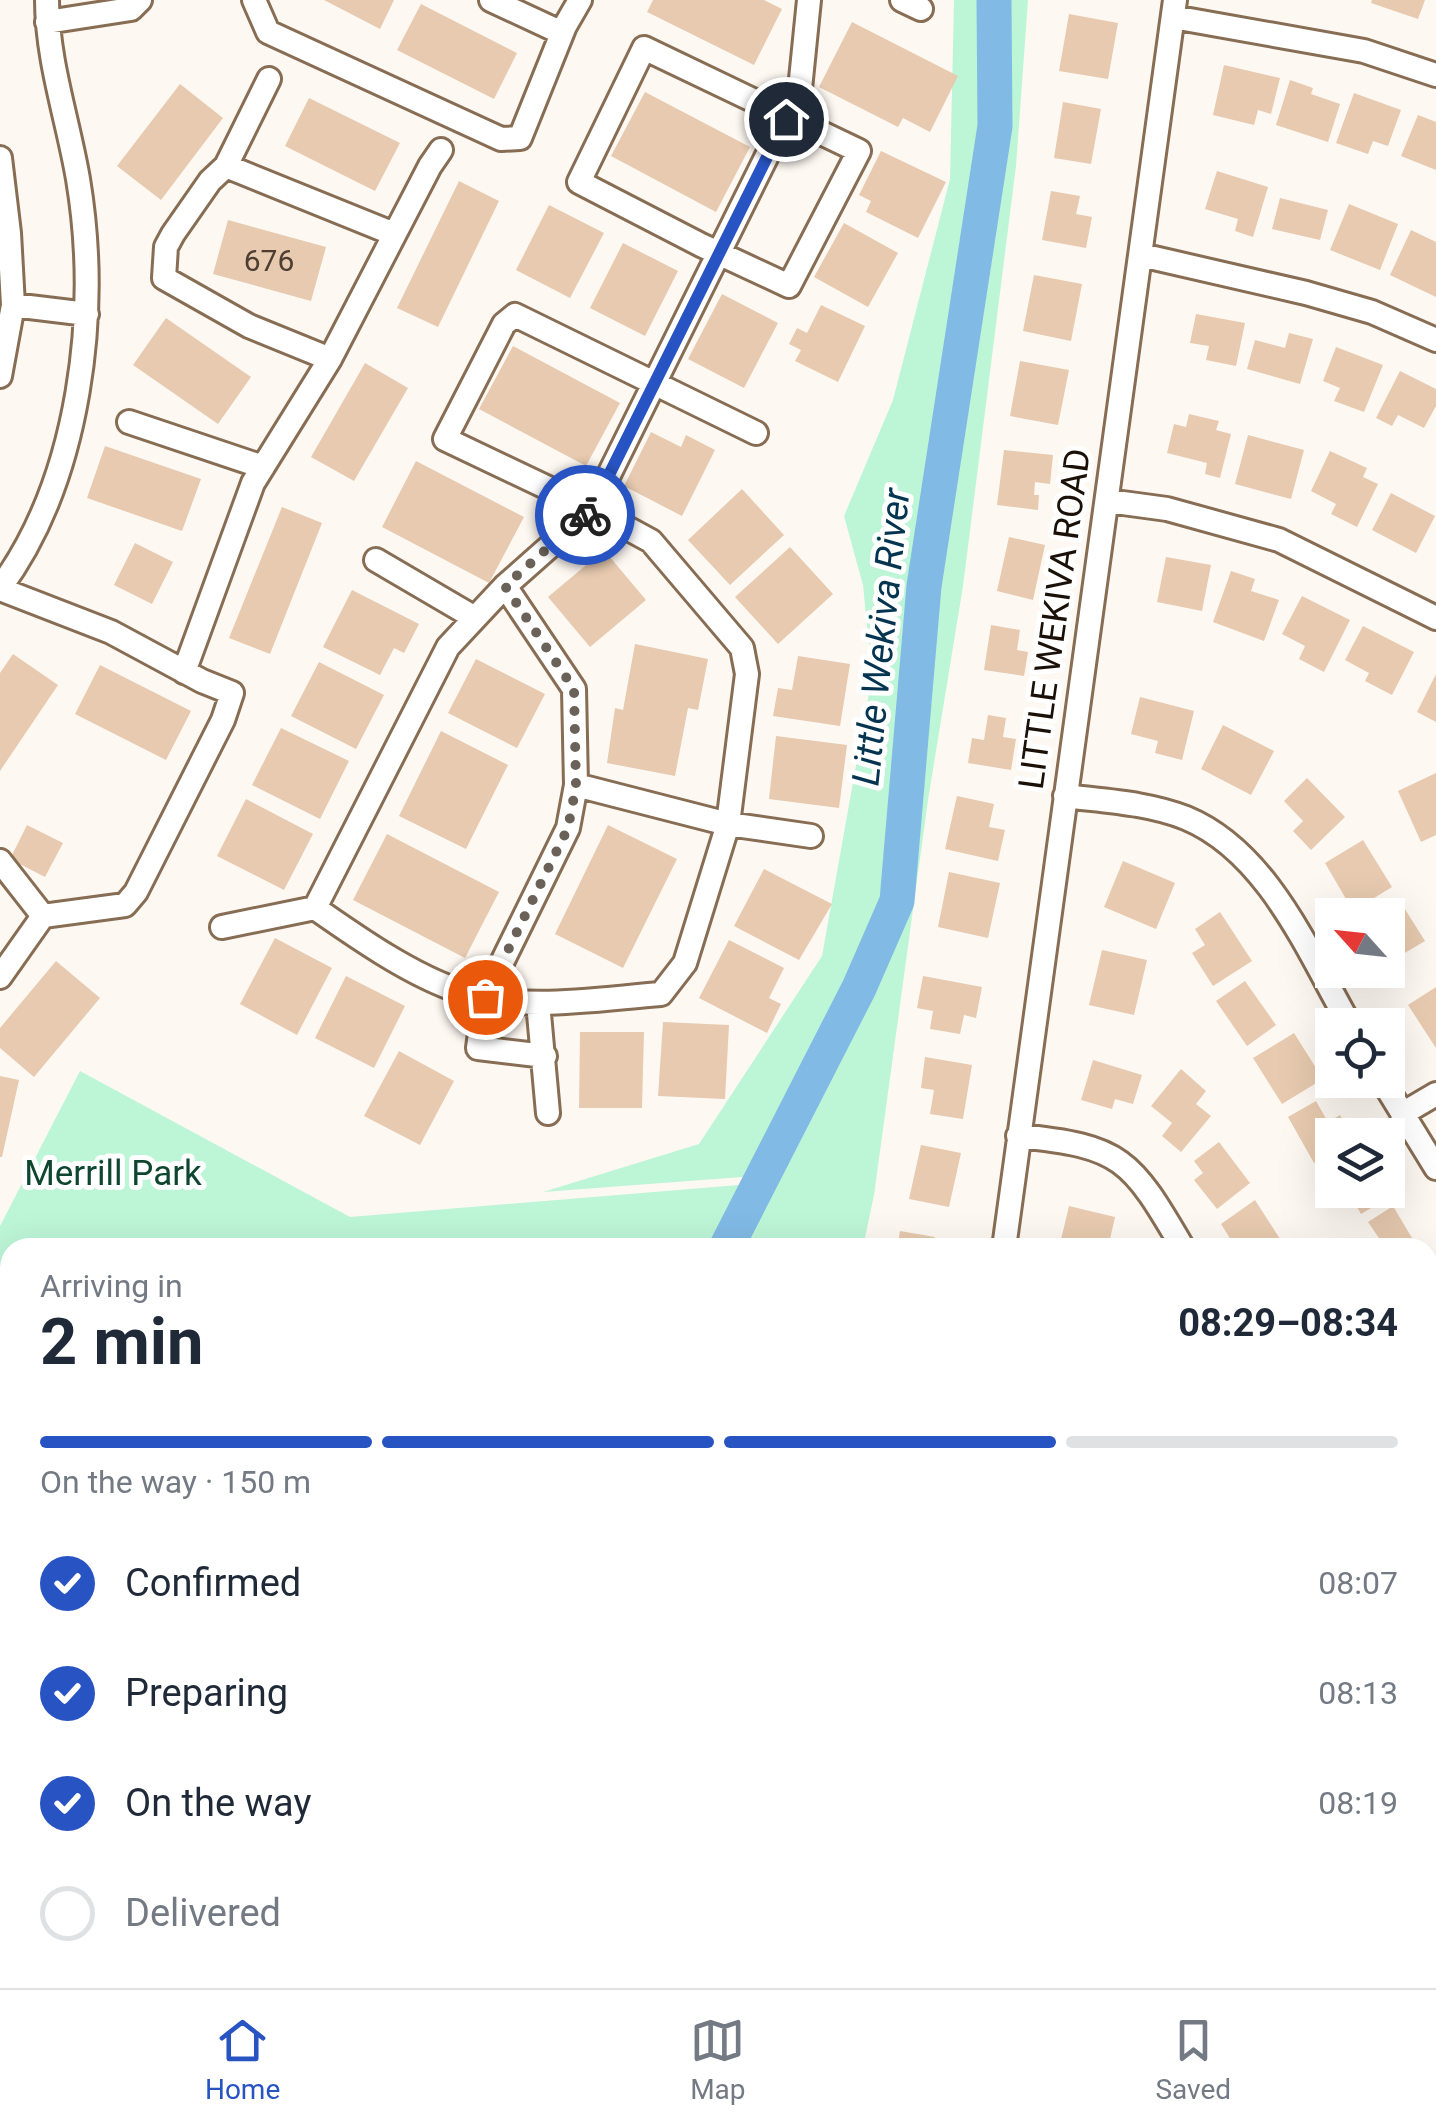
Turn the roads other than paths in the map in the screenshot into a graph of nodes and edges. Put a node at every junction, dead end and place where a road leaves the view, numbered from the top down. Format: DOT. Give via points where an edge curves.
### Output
graph roads {
  1 [pos="140,0"];
  2 [pos="254,0"];
  3 [pos="491,0"];
  4 [pos="580,0"];
  5 [pos="809,0"];
  6 [pos="1174,9"];
  7 [pos="47,11"];
  8 [pos="562,34"];
  9 [pos="1436,75"];
  10 [pos="269,78"];
  11 [pos="786,119"];
  12 [pos="440,150"];
  13 [pos="0,158"];
  14 [pos="226,166"];
  15 [pos="394,234"];
  16 [pos="720,252"];
  17 [pos="1141,255"];
  18 [pos="13,305"];
  19 [pos="87,314"];
  20 [pos="1436,340"];
  21 [pos="330,360"];
  22 [pos="0,376"];
  23 [pos="652,383"];
  24 [pos="129,422"];
  25 [pos="756,433"];
  26 [pos="262,468"];
  27 [pos="1108,500"];
  28 [pos="592,509"];
  29 [pos="376,560"];
  30 [pos="505,586"];
  31 [pos="0,589"];
  32 [pos="475,618"];
  33 [pos="1436,618"];
  34 [pos="184,672"];
  35 [pos="576,786"];
  36 [pos="1066,796"];
  37 [pos="728,824"];
  38 [pos="811,836"];
  39 [pos="0,861"];
  40 [pos="315,908"];
  41 [pos="43,916"];
  42 [pos="222,927"];
  43 [pos="0,977"];
  44 [pos="485,997"];
  45 [pos="538,1002"];
  46 [pos="1340,1008"];
  47 [pos="545,1056"];
  48 [pos="1436,1094"];
  49 [pos="1393,1098"];
  50 [pos="548,1112"];
  51 [pos="1402,1114"];
  52 [pos="1018,1136"];
  53 [pos="1436,1168"];
  54 [pos="1005,1238"];
  55 [pos="1178,1238"];
  1 -- 7 [label="street" via="131,9"];
  2 -- 8 [label="street" via="268,32 501,139 520,138"];
  3 -- 8 [label="street"];
  4 -- 8 [label="street"];
  5 -- 11 [label="street" via="800,89"];
  6 -- 9 [label="street" via="1364,51"];
  6 -- 17 [label="street, LITTLE WEKIVA ROAD"];
  7 -- 19 [label="street" via="78,182"];
  10 -- 14 [label="street"];
  11 -- 16 [label="street"];
  11 -- 16 [label="street" via="859,151 790,286"];
  11 -- 16 [label="street" via="644,48 579,182"];
  12 -- 15 [label="street"];
  13 -- 18 [label="street"];
  14 -- 15 [label="street"];
  14 -- 21 [label="street" via="166,247 164,278 249,326"];
  15 -- 21 [label="street"];
  16 -- 23 [label="street"];
  17 -- 20 [label="street" via="1306,292"];
  17 -- 27 [label="street, LITTLE WEKIVA ROAD"];
  18 -- 19 [label="street"];
  18 -- 22 [label="street"];
  19 -- 31 [label="street" via="66,444 40,518"];
  21 -- 26 [label="street"];
  23 -- 25 [label="street"];
  23 -- 28 [label="street"];
  23 -- 28 [label="street" via="515,314 445,440"];
  24 -- 26 [label="street"];
  26 -- 34 [label="street"];
  27 -- 33 [label="street" via="1279,540"];
  27 -- 36 [label="street, LITTLE WEKIVA ROAD"];
  28 -- 30 [label="street"];
  28 -- 37 [label="street" via="651,541 742,648 748,674"];
  29 -- 32 [label="street"];
  30 -- 32 [label="street"];
  30 -- 35 [label="street" via="574,689"];
  31 -- 34 [label="street" via="111,632"];
  32 -- 40 [label="street" via="448,647"];
  34 -- 41 [label="street" via="232,693 136,892 125,905"];
  35 -- 37 [label="street"];
  35 -- 44 [label="street" via="568,828"];
  36 -- 46 [label="street" via="1154,808 1188,818 1226,841 1262,874"];
  36 -- 52 [label="street, LITTLE WEKIVA ROAD"];
  37 -- 38 [label="street"];
  37 -- 45 [label="street" via="685,963 660,994"];
  39 -- 41 [label="street"];
  40 -- 42 [label="street"];
  40 -- 44 [label="street" via="372,948 460,992"];
  41 -- 43 [label="street"];
  44 -- 45 [label="street"];
  44 -- 47 [label="street" via="478,1048"];
  45 -- 47 [label="street"];
  47 -- 50 [label="street"];
  48 -- 51 [label="street"];
  49 -- 51 [label="street"];
  51 -- 53 [label="street"];
  52 -- 54 [label="street, LITTLE WEKIVA ROAD"];
  52 -- 55 [label="street" via="1106,1152 1151,1192"];
}
